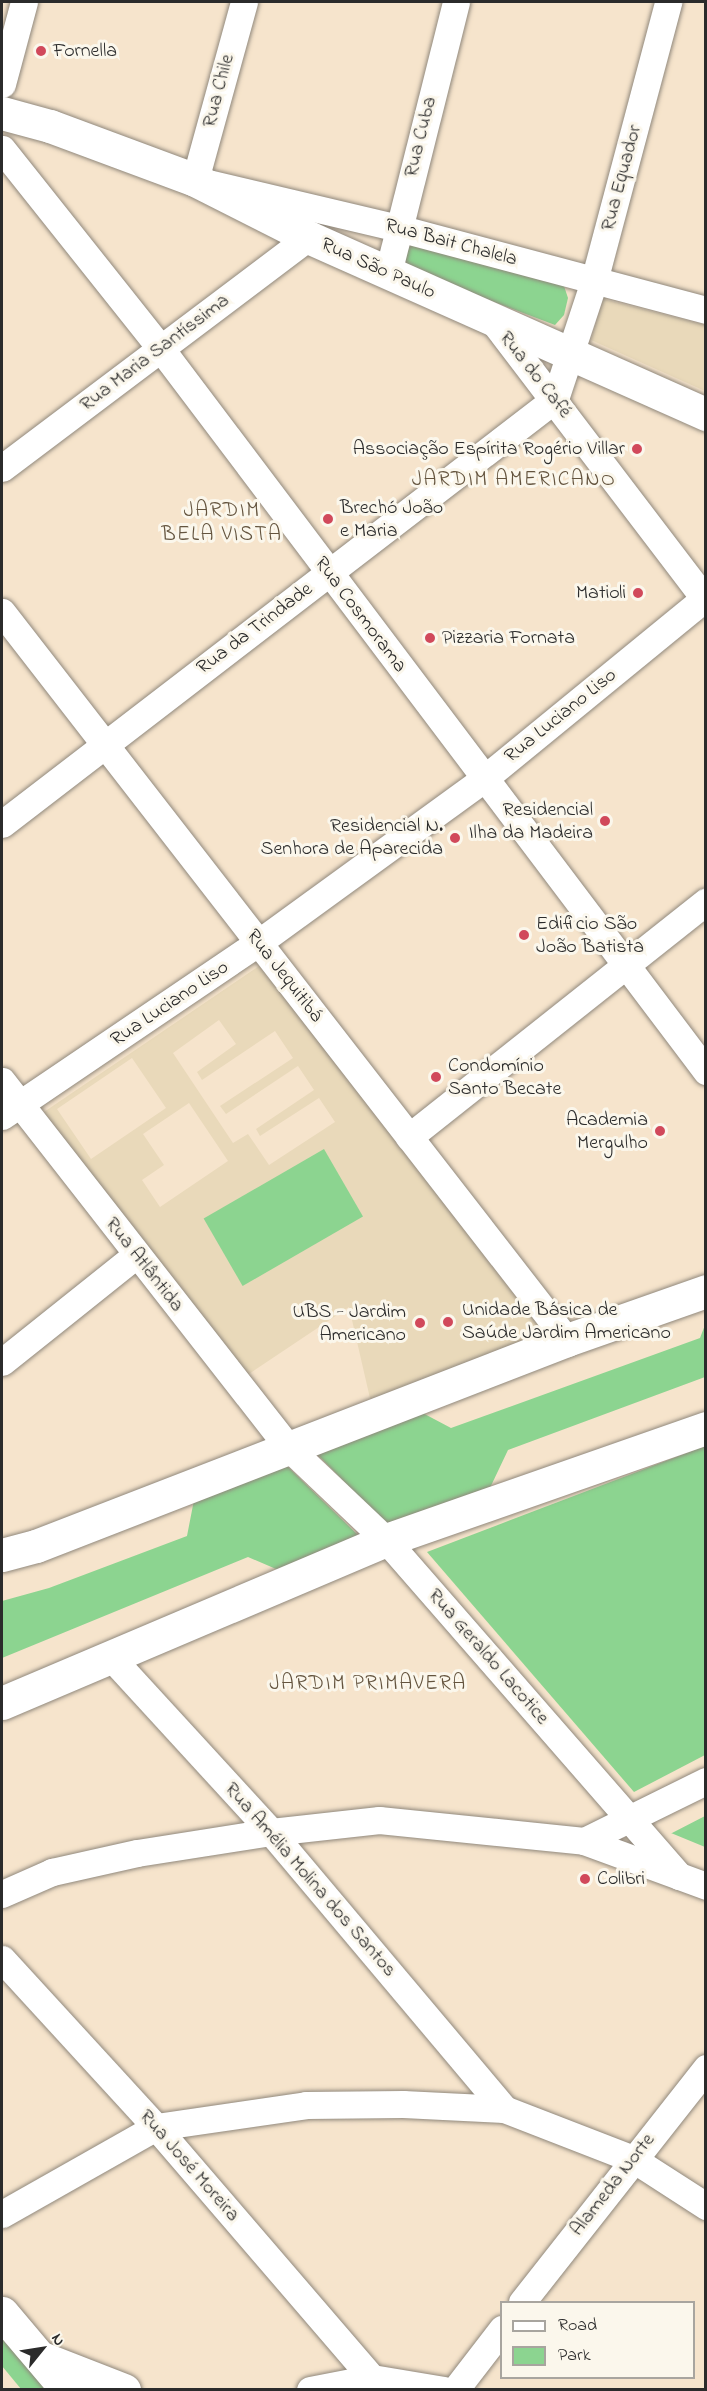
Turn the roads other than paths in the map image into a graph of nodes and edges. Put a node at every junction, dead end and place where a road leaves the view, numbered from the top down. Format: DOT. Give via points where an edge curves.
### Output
graph roads {
  1 [pos="24,2"];
  2 [pos="244,2"];
  3 [pos="456,2"];
  4 [pos="668,2"];
  5 [pos="3,73"];
  6 [pos="2,102"];
  7 [pos="2,113"];
  8 [pos="50,126"];
  9 [pos="5,150"];
  10 [pos="195,180"];
  11 [pos="398,228"];
  12 [pos="308,237"];
  13 [pos="387,273"];
  14 [pos="594,281"];
  15 [pos="705,310"];
  16 [pos="494,321"];
  17 [pos="161,349"];
  18 [pos="572,353"];
  19 [pos="555,399"];
  20 [pos="705,414"];
  21 [pos="2,468"];
  22 [pos="328,573"];
  23 [pos="705,600"];
  24 [pos="2,612"];
  25 [pos="104,744"];
  26 [pos="485,778"];
  27 [pos="2,824"];
  28 [pos="705,902"];
  29 [pos="258,943"];
  30 [pos="624,964"];
  31 [pos="705,1071"];
  32 [pos="2,1081"];
  33 [pos="11,1111"];
  34 [pos="409,1137"];
  35 [pos="136,1255"];
  36 [pos="705,1291"];
  37 [pos="567,1340"];
  38 [pos="8,1349"];
  39 [pos="705,1428"];
  40 [pos="288,1447"];
  41 [pos="386,1540"];
  42 [pos="2,1555"];
  43 [pos="110,1656"];
  44 [pos="2,1703"];
  45 [pos="705,1781"];
  46 [pos="629,1819"];
  47 [pos="271,1832"];
  48 [pos="584,1841"];
  49 [pos="679,1876"];
  50 [pos="705,1886"];
  51 [pos="2,1894"];
  52 [pos="2,1959"];
  53 [pos="705,2068"];
  54 [pos="504,2109"];
  55 [pos="156,2127"];
  56 [pos="633,2159"];
  57 [pos="705,2206"];
  58 [pos="2,2214"];
  59 [pos="523,2301"];
  60 [pos="2,2313"];
  61 [pos="500,2330"];
  62 [pos="41,2358"];
  63 [pos="372,2378"];
  64 [pos="68,2390"];
  65 [pos="124,2390"];
  66 [pos="310,2390"];
  67 [pos="444,2390"];
  68 [pos="455,2390"];
  1 -- 5 [label="street"];
  2 -- 10 [label="street, Rua Chile"];
  3 -- 11 [label="street, Rua Cuba"];
  4 -- 14 [label="street, Rua Equador"];
  6 -- 8 [label="main road, Rua São Paulo"];
  7 -- 8 [label="main road, Rua São Paulo"];
  8 -- 10 [label="main road, Rua São Paulo"];
  9 -- 17 [label="street, Rua Cosmorama"];
  10 -- 11 [label="street, Rua Bait Chalela"];
  10 -- 12 [label="main road, Rua São Paulo"];
  11 -- 13 [label="street, Rua Cuba"];
  11 -- 14 [label="street, Rua Bait Chalela"];
  12 -- 13 [label="main road, Rua São Paulo"];
  12 -- 17 [label="street, Rua Maria Santíssima"];
  13 -- 16 [label="main road, Rua São Paulo"];
  14 -- 15 [label="street, Rua Bait Chalela"];
  14 -- 18 [label="street, Rua Equador"];
  16 -- 18 [label="main road, Rua São Paulo"];
  16 -- 19 [label="street, Rua do Café"];
  17 -- 21 [label="street, Rua Maria Santíssima"];
  17 -- 22 [label="street, Rua Cosmorama"];
  18 -- 19 [label="street"];
  18 -- 20 [label="main road, Rua São Paulo"];
  19 -- 22 [label="street, Rua da Trindade"];
  19 -- 23 [label="street, Rua do Café"];
  22 -- 25 [label="street, Rua da Trindade"];
  22 -- 26 [label="street, Rua Cosmorama"];
  23 -- 26 [label="street, Rua Luciano Liso"];
  24 -- 25 [label="street, Rua Jequitibá"];
  25 -- 27 [label="street, Rua da Trindade"];
  25 -- 29 [label="street, Rua Jequitibá"];
  26 -- 29 [label="street, Rua Luciano Liso"];
  26 -- 30 [label="street, Rua Cosmorama"];
  28 -- 30 [label="street"];
  29 -- 33 [label="street, Rua Luciano Liso"];
  29 -- 34 [label="street, Rua Jequitibá"];
  30 -- 31 [label="street, Rua Cosmorama"];
  30 -- 34 [label="street"];
  32 -- 33 [label="street, Rua Atlântida"];
  33 -- 35 [label="street, Rua Atlântida"];
  34 -- 37 [label="street, Rua Jequitibá"];
  35 -- 38 [label="street"];
  35 -- 40 [label="street, Rua Atlântida"];
  36 -- 37 [label="main road"];
  37 -- 40 [label="main road"];
  39 -- 41 [label="main road"];
  40 -- 41 [label="street, Rua Geraldo Lacotice"];
  40 -- 42 [label="main road" via="36,1546"];
  41 -- 43 [label="main road"];
  41 -- 46 [label="street, Rua Geraldo Lacotice"];
  43 -- 44 [label="main road"];
  43 -- 47 [label="street, Rua Amélia Molina dos Santos"];
  45 -- 46 [label="street"];
  46 -- 48 [label="street"];
  46 -- 49 [label="street, Rua Geraldo Lacotice"];
  47 -- 48 [label="street" via="379,1820"];
  47 -- 51 [label="street" via="126,1855 52,1872"];
  47 -- 54 [label="street, Rua Amélia Molina dos Santos"];
  48 -- 49 [label="street"];
  49 -- 50 [label="street"];
  52 -- 55 [label="street, Rua José Moreira"];
  53 -- 56 [label="street, Alameda Norte"];
  54 -- 55 [label="street" via="306,2105"];
  54 -- 56 [label="street"];
  55 -- 58 [label="street"];
  55 -- 63 [label="street, Rua José Moreira"];
  56 -- 57 [label="street"];
  56 -- 59 [label="street, Alameda Norte"];
  60 -- 62 [label="main road"];
  61 -- 68 [label="street"];
  62 -- 64 [label="main road"];
  62 -- 65 [label="main road"];
  63 -- 66 [label="street"];
  63 -- 67 [label="street"];
}
